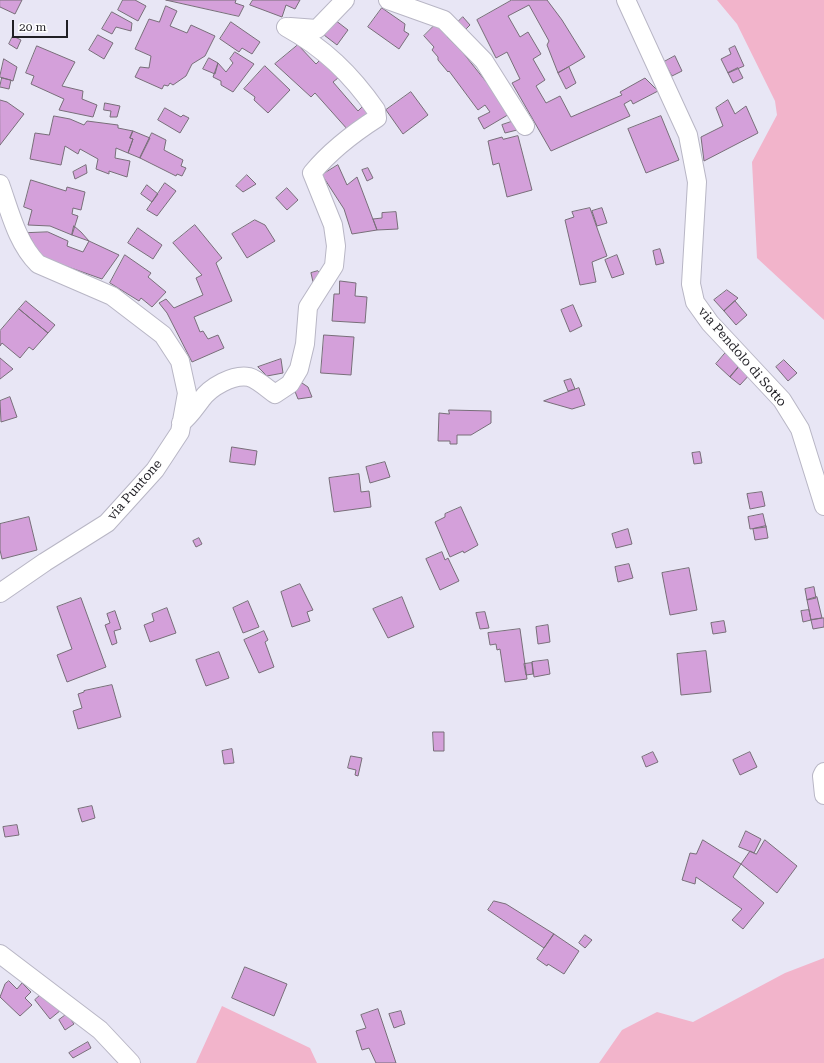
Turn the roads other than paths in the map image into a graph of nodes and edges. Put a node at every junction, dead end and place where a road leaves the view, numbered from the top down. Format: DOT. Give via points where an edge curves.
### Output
graph roads {
  1 [pos="345,0"];
  2 [pos="388,0"];
  3 [pos="626,0"];
  4 [pos="525,126"];
  5 [pos="0,184"];
  6 [pos="181,423"];
  7 [pos="824,506"];
  8 [pos="0,593"];
  9 [pos="824,772"];
  10 [pos="824,795"];
  11 [pos="0,954"];
  12 [pos="131,1063"];
  1 -- 6 [label="street" via="317,29 286,26 311,41 345,70 376,110 377,118 344,140 312,172 333,225 336,246 334,266 308,307 305,344 299,369 290,384 275,394 250,377 235,377 213,388 201,399 192,415"];
  2 -- 4 [label="street" via="444,20 484,61"];
  3 -- 7 [label="street, via Pendolo di Sotto" via="688,135 697,182 691,284 695,302 710,323 782,400 800,429"];
  5 -- 6 [label="street, via Puntone" via="17,233 30,256 38,264 112,296 164,335 180,361 187,392"];
  6 -- 8 [label="street, via Puntone" via="180,432 155,470 106,523"];
  9 -- 10 [label="street"];
  11 -- 12 [label="street" via="100,1030"];
}
